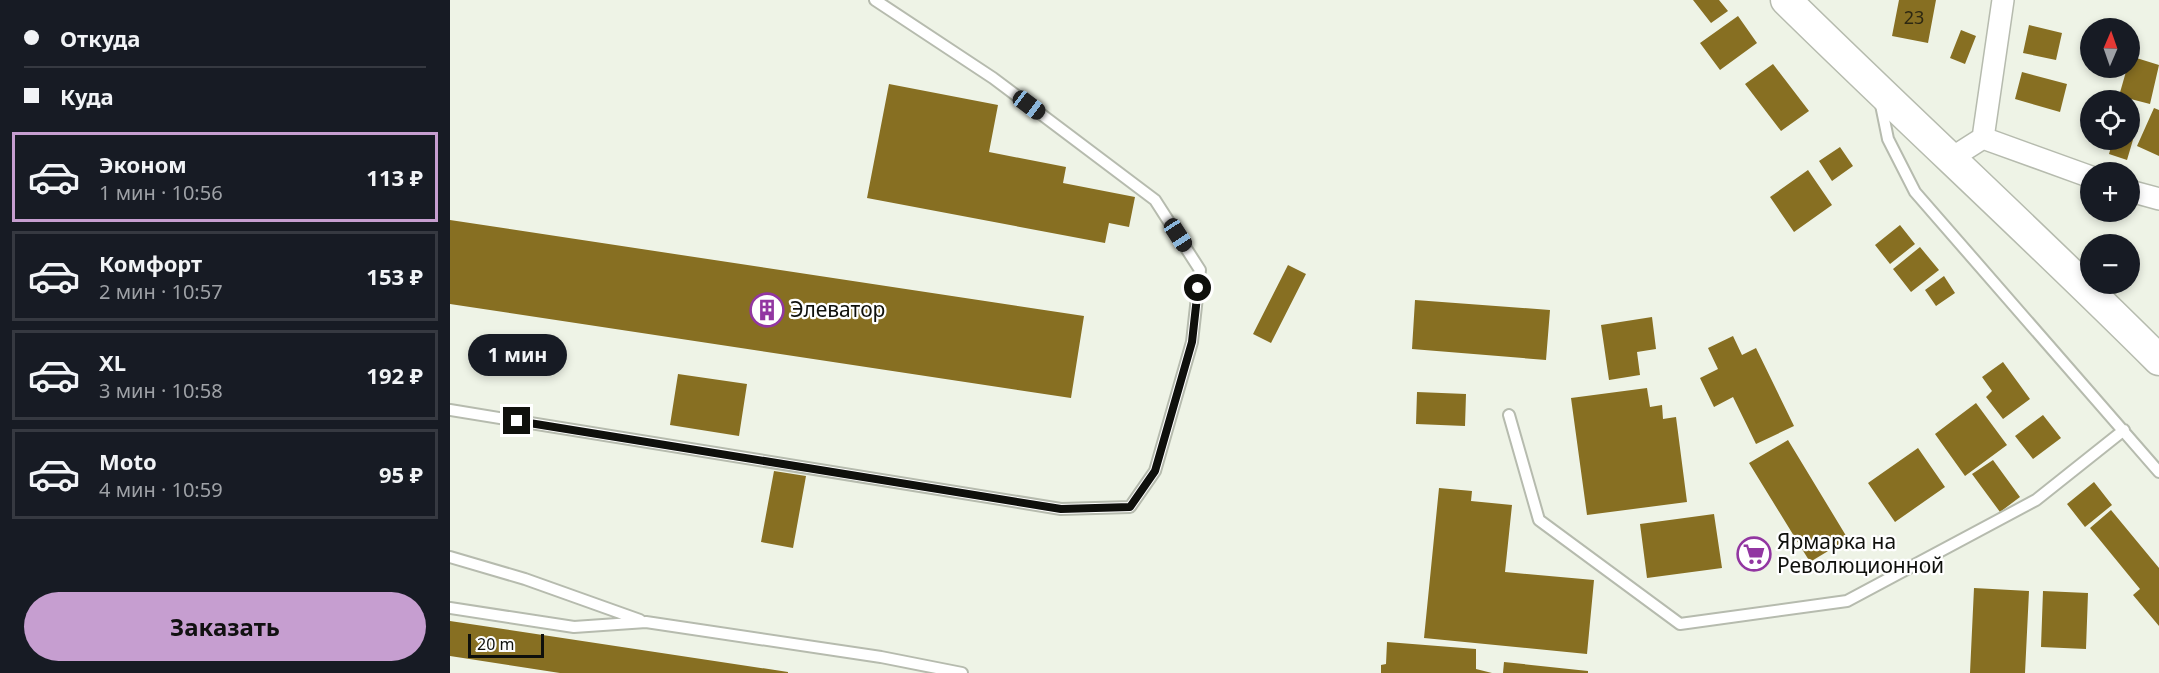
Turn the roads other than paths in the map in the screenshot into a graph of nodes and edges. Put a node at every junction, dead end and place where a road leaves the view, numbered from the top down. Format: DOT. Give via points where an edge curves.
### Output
graph roads {
  1 [pos="875,0"];
  2 [pos="1786,0"];
  3 [pos="2003,0"];
  4 [pos="1878,90"];
  5 [pos="1983,138"];
  6 [pos="1950,159"];
  7 [pos="2080,173"];
  8 [pos="2140,194"];
  9 [pos="2159,199"];
  10 [pos="2159,360"];
  11 [pos="450,410"];
  12 [pos="1509,415"];
  13 [pos="2124,430"];
  14 [pos="2159,472"];
  15 [pos="450,557"];
  16 [pos="450,608"];
  17 [pos="646,622"];
  18 [pos="963,673"];
  1 -- 11 [label="lane" via="993,78 1155,200 1200,270 1192,342 1155,471 1130,507 1061,509"];
  2 -- 4 [label="main road"];
  3 -- 5 [label="street"];
  4 -- 6 [label="main road"];
  4 -- 13 [label="lane" via="1888,139 1915,192"];
  5 -- 6 [label="street"];
  5 -- 7 [label="street"];
  6 -- 10 [label="main road"];
  8 -- 9 [label="street"];
  12 -- 13 [label="lane" via="1539,520 1680,624 1848,601 2036,500"];
  13 -- 14 [label="lane"];
  15 -- 17 [label="lane"];
  16 -- 17 [label="lane" via="574,627"];
  17 -- 18 [label="lane"];
}
